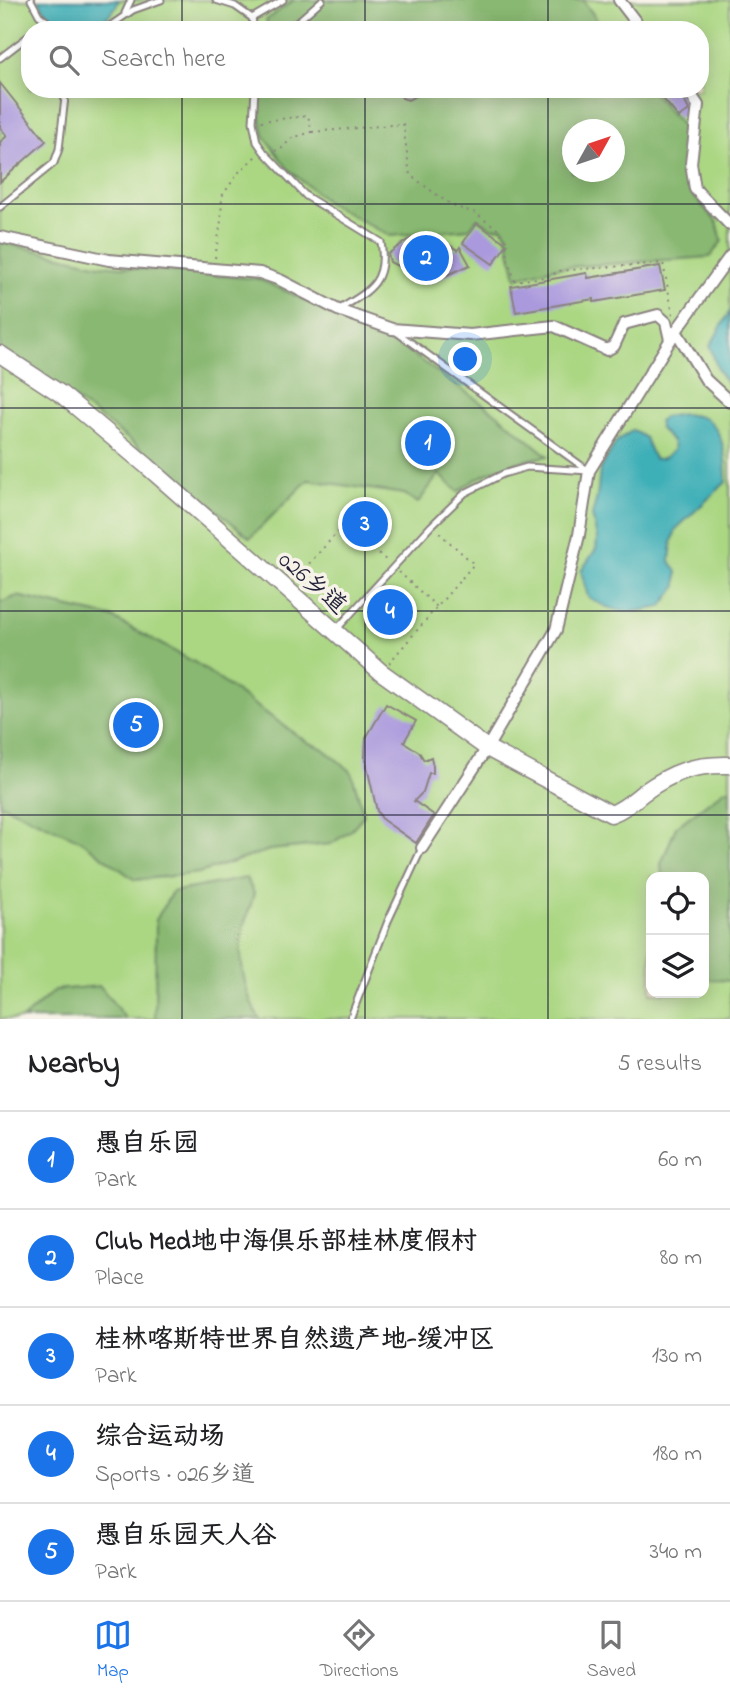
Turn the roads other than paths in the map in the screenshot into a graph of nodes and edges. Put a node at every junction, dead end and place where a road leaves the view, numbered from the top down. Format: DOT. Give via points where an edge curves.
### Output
graph roads {
  1 [pos="32,0"];
  2 [pos="131,0"];
  3 [pos="161,0"];
  4 [pos="216,0"];
  5 [pos="283,0"];
  6 [pos="322,0"];
  7 [pos="619,0"];
  8 [pos="125,15"];
  9 [pos="252,18"];
  10 [pos="45,21"];
  11 [pos="117,21"];
  12 [pos="252,21"];
  13 [pos="298,21"];
  14 [pos="635,21"];
  15 [pos="21,42"];
  16 [pos="0,58"];
  17 [pos="65,98"];
  18 [pos="254,98"];
  19 [pos="693,98"];
  20 [pos="0,207"];
  21 [pos="730,225"];
  22 [pos="0,237"];
  23 [pos="730,257"];
  24 [pos="338,310"];
  25 [pos="393,329"];
  26 [pos="673,335"];
  27 [pos="0,354"];
  28 [pos="730,402"];
  29 [pos="589,471"];
  30 [pos="335,631"];
  31 [pos="487,748"];
  32 [pos="730,765"];
  33 [pos="422,848"];
  34 [pos="350,1019"];
  1 -- 10 [label="lane"];
  2 -- 8 [label="lane"];
  3 -- 8 [label="lane"];
  4 -- 9 [label="lane"];
  5 -- 9 [label="lane"];
  6 -- 13 [label="lane"];
  7 -- 14 [label="street"];
  8 -- 11 [label="lane"];
  9 -- 12 [label="lane"];
  15 -- 16 [label="lane"];
  17 -- 20 [label="lane" via="58,156"];
  18 -- 24 [label="lane" via="253,122 264,152 306,196 381,242 380,276 365,293"];
  19 -- 21 [label="street" via="698,105 691,163 695,188"];
  22 -- 24 [label="street" via="108,260 260,273"];
  23 -- 26 [label="street"];
  24 -- 25 [label="street"];
  25 -- 26 [label="street" via="470,335 554,326 607,350 614,346 624,324 658,316"];
  25 -- 29 [label="lane"];
  26 -- 28 [label="street" via="706,380"];
  26 -- 29 [label="street"];
  27 -- 30 [label="street, 026乡道" via="61,394"];
  29 -- 30 [label="lane" via="527,467 465,493"];
  29 -- 31 [label="street" via="556,630"];
  30 -- 31 [label="street, 026乡道" via="381,672"];
  31 -- 32 [label="street, 026乡道" via="611,814 671,775 696,767"];
  31 -- 33 [label="street"];
  33 -- 34 [label="lane"];
}
